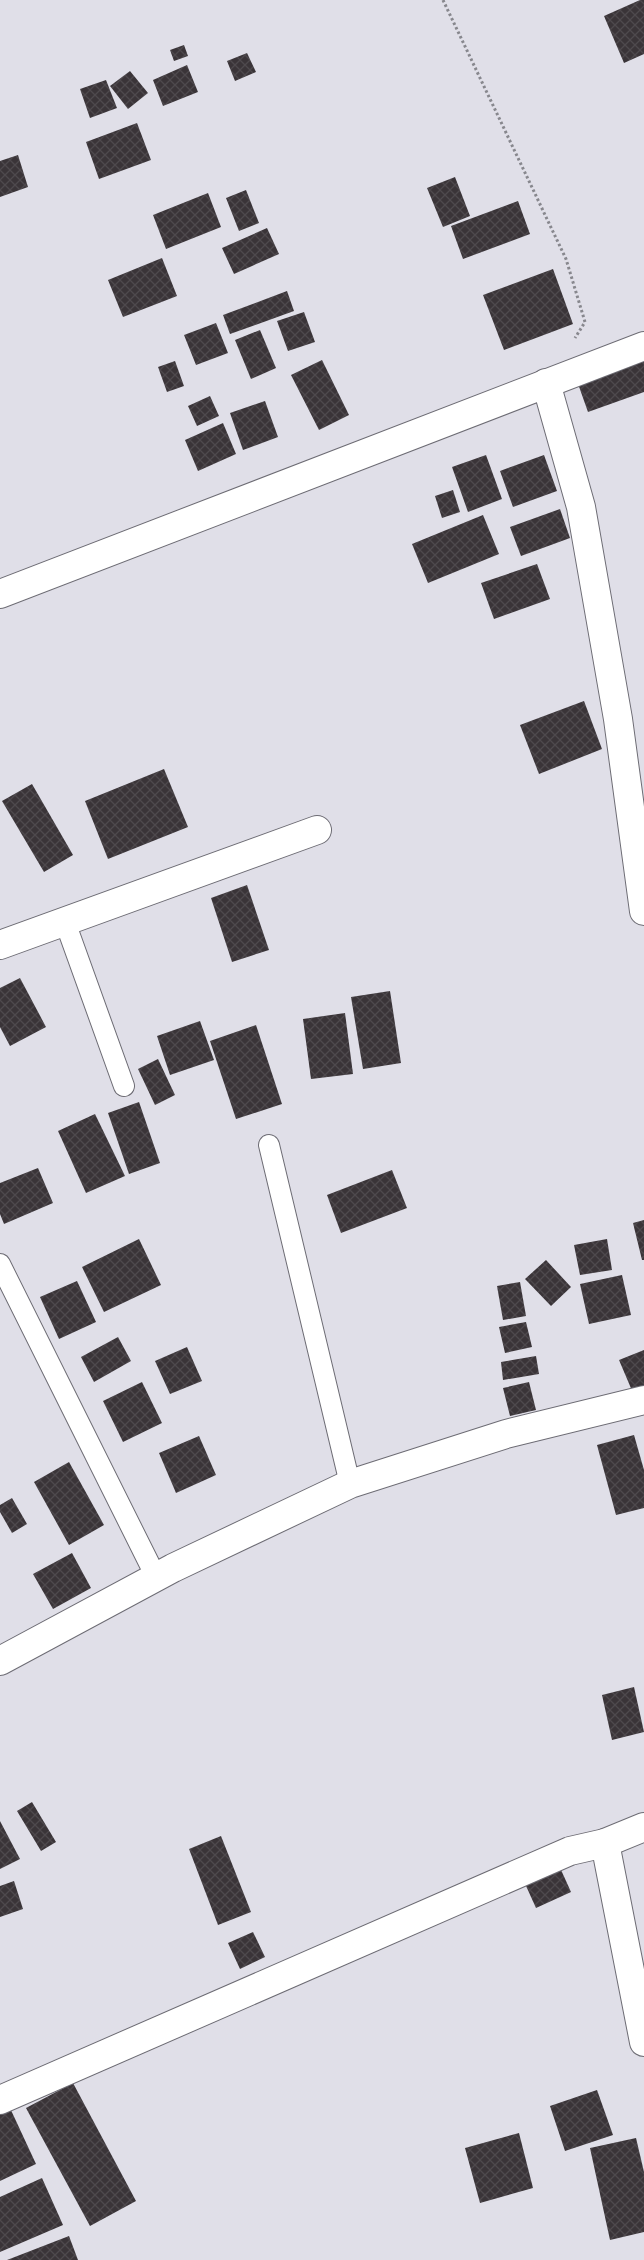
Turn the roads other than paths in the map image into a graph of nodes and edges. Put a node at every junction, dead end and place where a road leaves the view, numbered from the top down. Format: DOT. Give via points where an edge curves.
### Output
graph roads {
  1 [pos="644,346"];
  2 [pos="546,383"];
  3 [pos="0,594"];
  4 [pos="317,830"];
  5 [pos="644,911"];
  6 [pos="64,922"];
  7 [pos="0,945"];
  8 [pos="124,1086"];
  9 [pos="269,1145"];
  10 [pos="0,1264"];
  11 [pos="644,1400"];
  12 [pos="350,1484"];
  13 [pos="156,1577"];
  14 [pos="0,1661"];
  15 [pos="644,1827"];
  16 [pos="604,1842"];
  17 [pos="644,2042"];
  18 [pos="0,2100"];
  1 -- 2 [label="street"];
  2 -- 3 [label="street"];
  2 -- 5 [label="street" via="581,507 618,719"];
  4 -- 6 [label="street"];
  6 -- 7 [label="street"];
  6 -- 8 [label="lane"];
  9 -- 12 [label="lane"];
  10 -- 13 [label="lane"];
  11 -- 12 [label="street" via="506,1434"];
  12 -- 13 [label="street"];
  13 -- 14 [label="street"];
  15 -- 16 [label="street"];
  16 -- 17 [label="street"];
  16 -- 18 [label="street" via="570,1851"];
}
